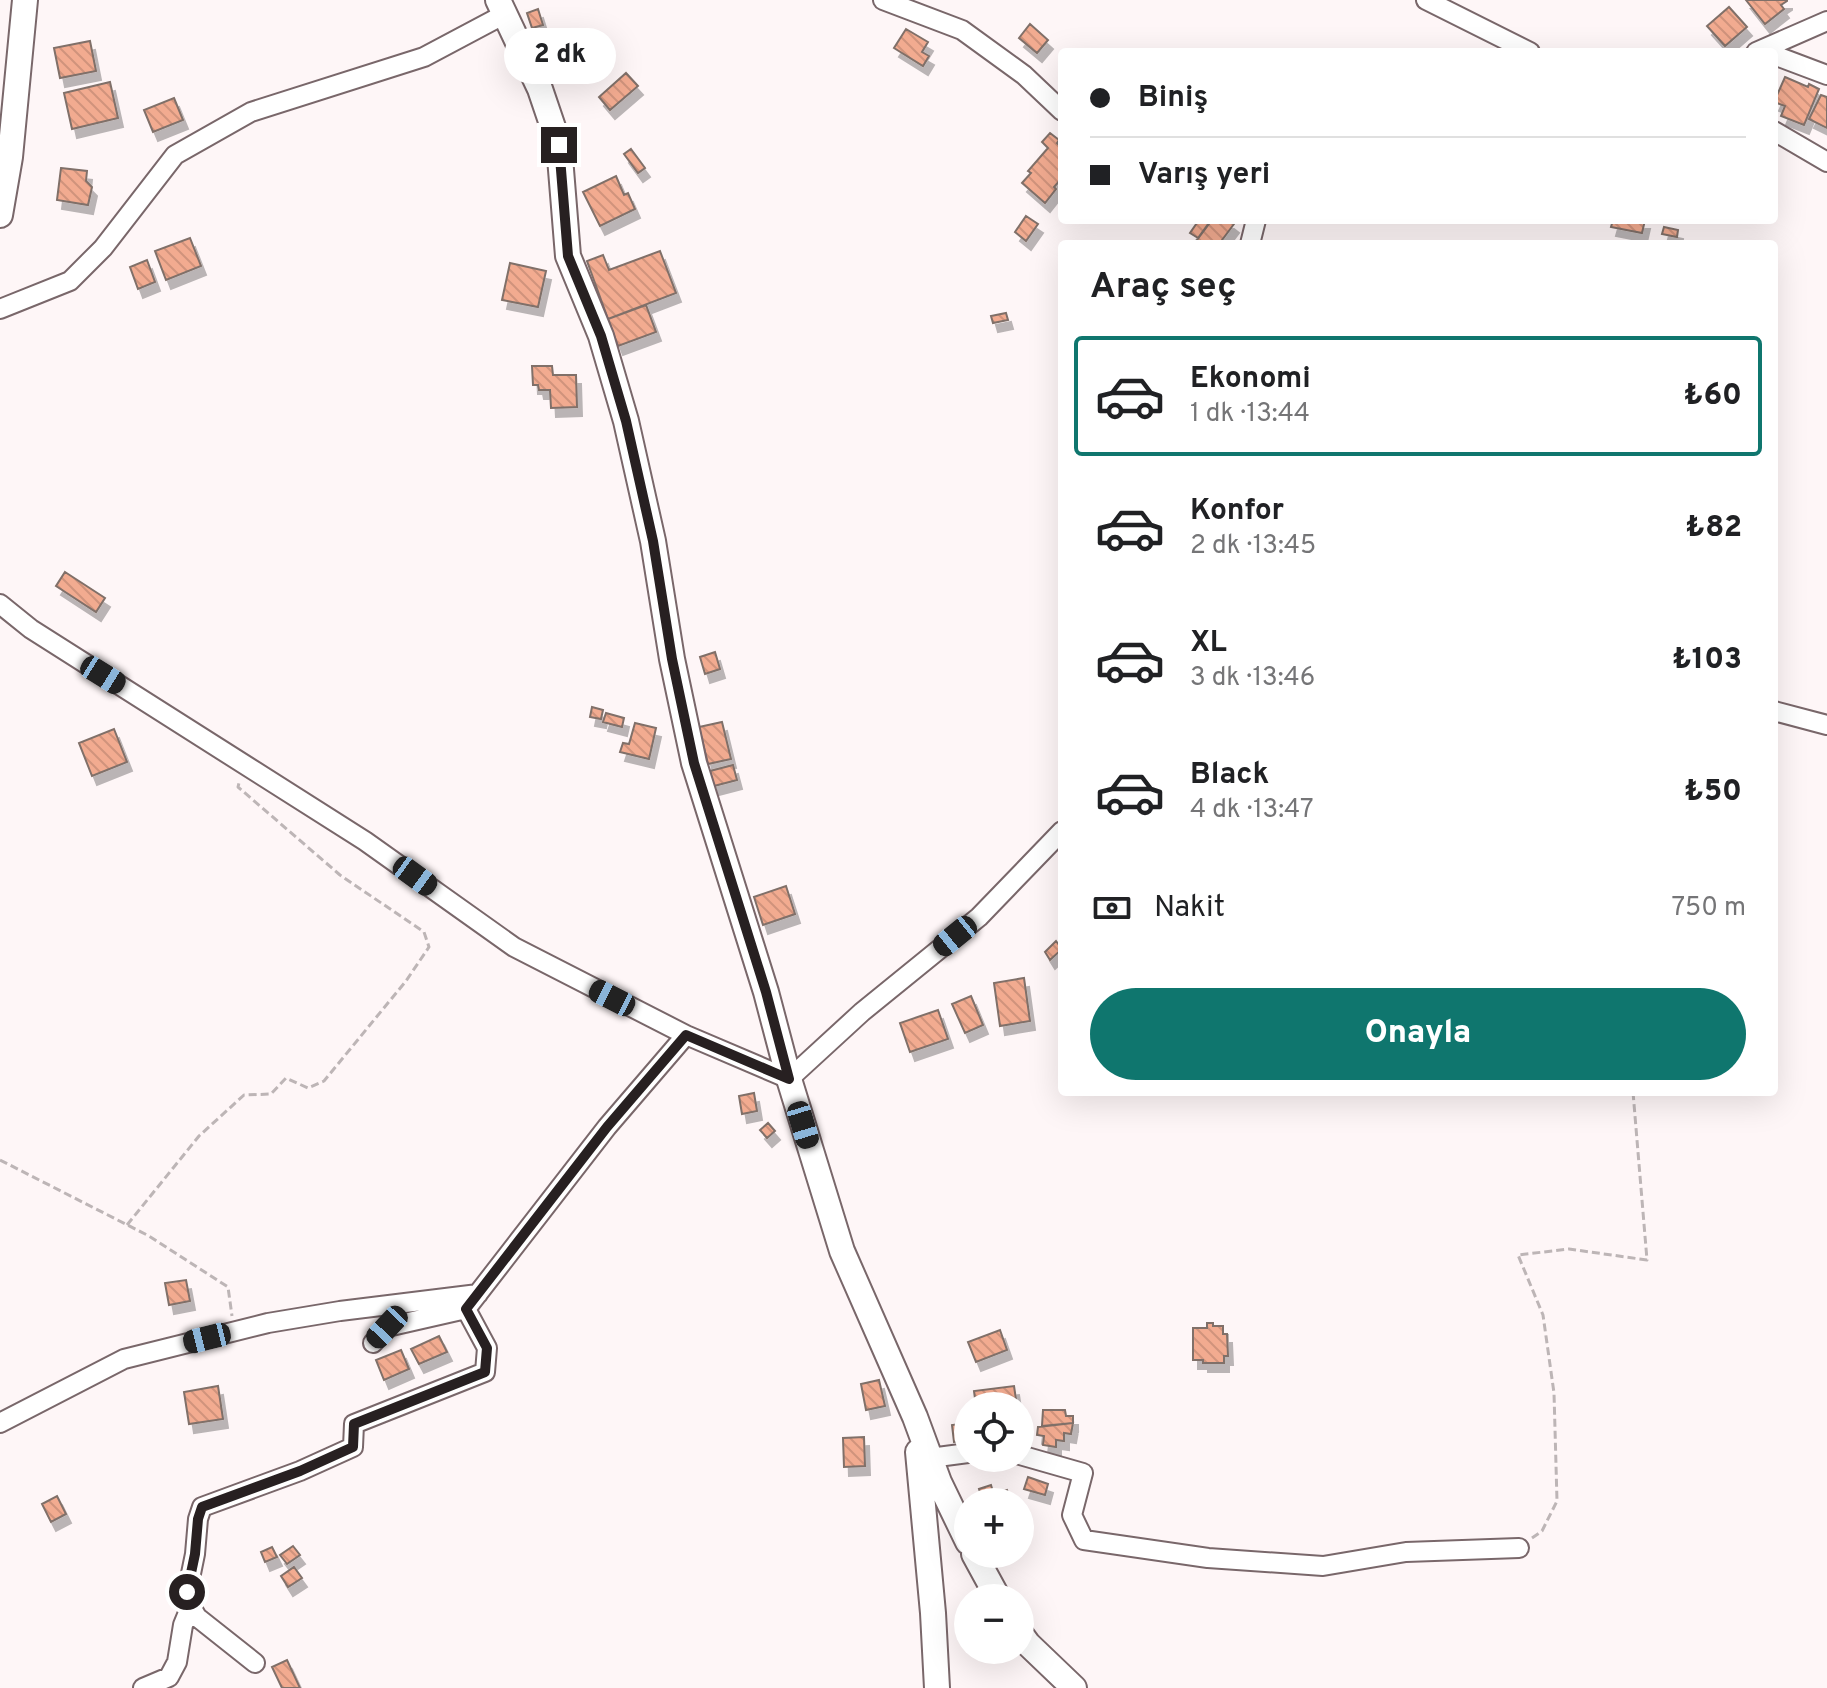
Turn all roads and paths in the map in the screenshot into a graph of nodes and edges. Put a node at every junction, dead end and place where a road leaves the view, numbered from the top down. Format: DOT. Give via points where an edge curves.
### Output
graph roads {
  1 [pos="25,0"];
  2 [pos="883,0"];
  3 [pos="1426,0"];
  4 [pos="502,7"];
  5 [pos="1827,21"];
  6 [pos="1522,48"];
  7 [pos="1772,48"];
  8 [pos="1778,57"];
  9 [pos="1827,75"];
  10 [pos="1058,107"];
  11 [pos="1778,133"];
  12 [pos="1827,162"];
  13 [pos="0,215"];
  14 [pos="0,309"];
  15 [pos="0,604"];
  16 [pos="1778,712"];
  17 [pos="1827,725"];
  18 [pos="244,764"];
  19 [pos="1058,835"];
  20 [pos="686,1035"];
  21 [pos="789,1079"];
  22 [pos="1633,1096"];
  23 [pos="0,1160"];
  24 [pos="127,1225"];
  25 [pos="478,1294"];
  26 [pos="466,1309"];
  27 [pos="234,1332"];
  28 [pos="373,1343"];
  29 [pos="915,1417"];
  30 [pos="0,1423"];
  31 [pos="954,1455"];
  32 [pos="930,1458"];
  33 [pos="1034,1459"];
  34 [pos="954,1513"];
  35 [pos="1519,1548"];
  36 [pos="190,1608"];
  37 [pos="1034,1650"];
  38 [pos="255,1663"];
  39 [pos="143,1688"];
  40 [pos="937,1688"];
  41 [pos="1074,1688"];
  1 -- 13 [label="street"];
  2 -- 10 [label="street" via="962,30"];
  3 -- 6 [label="street"];
  4 -- 14 [label="street" via="424,57 251,112 175,155 103,248 70,281"];
  4 -- 21 [label="street" via="559,145 568,256 601,336 626,421 694,763"];
  5 -- 7 [label="street"];
  8 -- 9 [label="street"];
  11 -- 12 [label="street"];
  15 -- 18 [label="street"];
  16 -- 17 [label="street"];
  18 -- 20 [label="street" via="365,841 514,947"];
  18 -- 24 [label="path" via="238,787 340,875 424,932 429,947 324,1081 308,1088 286,1078 271,1094 244,1095 199,1136"];
  19 -- 21 [label="street" via="979,917"];
  20 -- 21 [label="street"];
  20 -- 25 [label="street"];
  21 -- 29 [label="street" via="842,1251"];
  22 -- 35 [label="path" via="1647,1260 1569,1249 1518,1255 1543,1315 1554,1393 1557,1501 1542,1531"];
  23 -- 24 [label="path"];
  24 -- 27 [label="path" via="228,1287"];
  25 -- 26 [label="street"];
  25 -- 27 [label="street" via="340,1311"];
  26 -- 28 [label="street" via="387,1327"];
  26 -- 36 [label="street" via="487,1348 485,1372 354,1424 353,1447 202,1507 186,1598"];
  27 -- 30 [label="street" via="124,1359"];
  29 -- 32 [label="street"];
  29 -- 40 [label="street"];
  31 -- 32 [label="street"];
  32 -- 34 [label="street"];
  33 -- 35 [label="street" via="1083,1473 1072,1515 1084,1540 1208,1558 1323,1566 1406,1552"];
  36 -- 38 [label="street"];
  36 -- 39 [label="street" via="169,1677"];
  37 -- 41 [label="street"];
}
